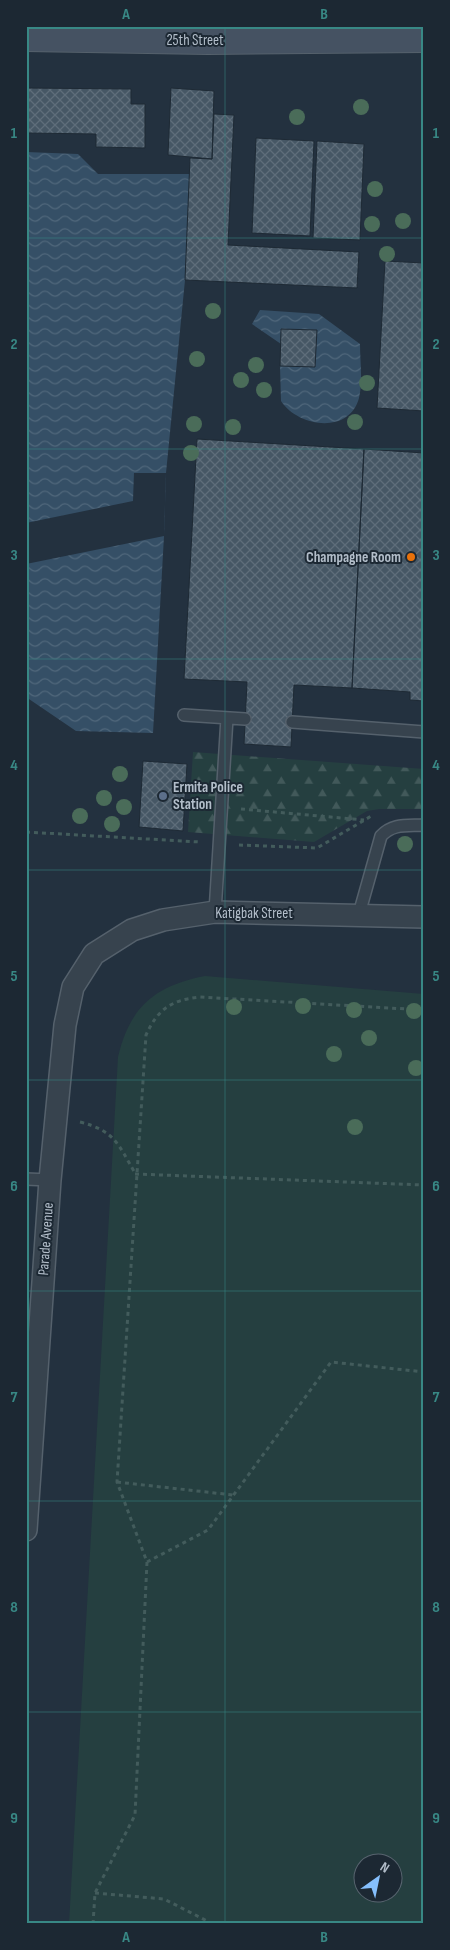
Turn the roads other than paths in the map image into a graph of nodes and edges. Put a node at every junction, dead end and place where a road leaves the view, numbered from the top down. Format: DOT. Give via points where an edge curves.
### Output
graph roads {
  1 [pos="85,32"];
  2 [pos="264,32"];
  3 [pos="26,37"];
  4 [pos="424,38"];
  5 [pos="184,715"];
  6 [pos="227,718"];
  7 [pos="245,719"];
  8 [pos="292,722"];
  9 [pos="424,732"];
  10 [pos="424,825"];
  11 [pos="215,912"];
  12 [pos="359,914"];
  13 [pos="424,917"];
  14 [pos="94,954"];
  15 [pos="26,1179"];
  16 [pos="50,1180"];
  17 [pos="26,1530"];
  1 -- 2 [label="street, 25th Street" via="208,40"];
  1 -- 3 [label="street, 25th Street"];
  2 -- 4 [label="street, 25th Street"];
  5 -- 6 [label="lane"];
  6 -- 7 [label="lane"];
  6 -- 11 [label="lane"];
  8 -- 9 [label="lane"];
  10 -- 12 [label="lane" via="388,828 381,836"];
  11 -- 12 [label="street, Katigbak Street"];
  11 -- 14 [label="street, Katigbak Street" via="163,920 132,930"];
  12 -- 13 [label="street, Katigbak Street"];
  14 -- 16 [label="street, Parade Avenue" via="73,988 65,1025"];
  15 -- 16 [label="lane"];
  16 -- 17 [label="street, Parade Avenue"];
}
